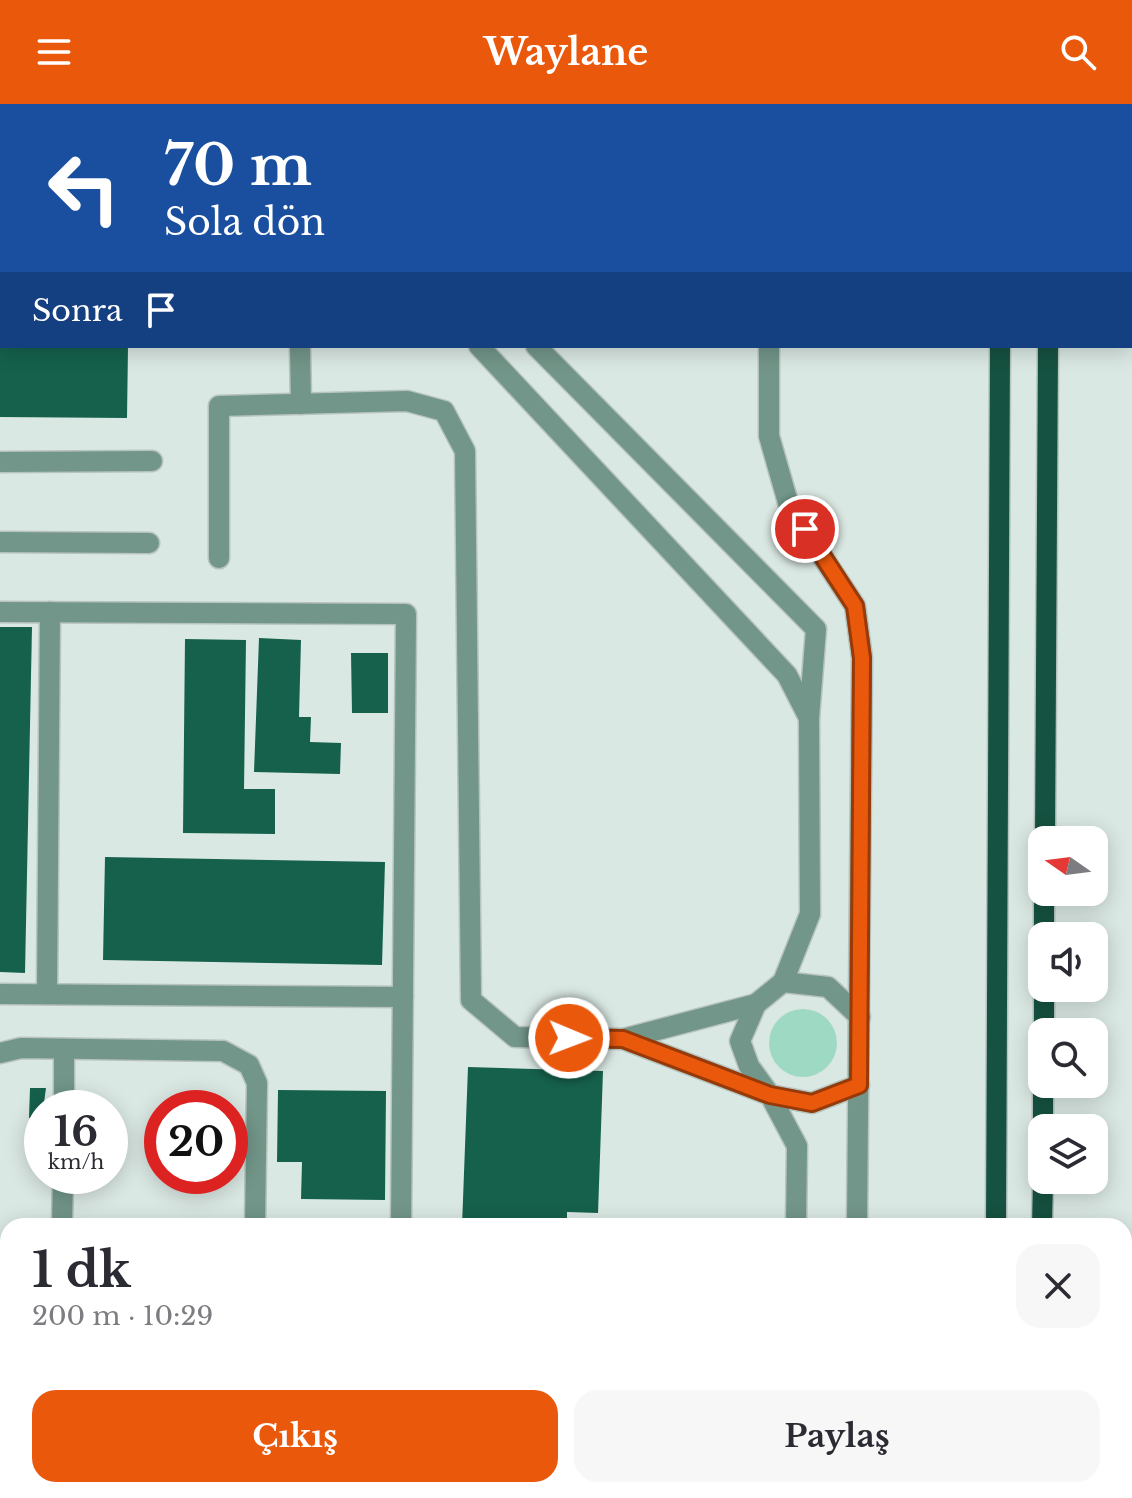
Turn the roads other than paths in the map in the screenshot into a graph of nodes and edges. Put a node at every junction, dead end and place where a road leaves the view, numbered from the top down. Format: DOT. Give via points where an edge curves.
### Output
graph roads {
  1 [pos="300,348"];
  2 [pos="481,348"];
  3 [pos="538,348"];
  4 [pos="769,348"];
  5 [pos="1000,348"];
  6 [pos="1048,348"];
  7 [pos="301,404"];
  8 [pos="152,461"];
  9 [pos="0,462"];
  10 [pos="0,542"];
  11 [pos="149,543"];
  12 [pos="219,558"];
  13 [pos="0,612"];
  14 [pos="50,612"];
  15 [pos="809,718"];
  16 [pos="1045,826"];
  17 [pos="783,982"];
  18 [pos="0,994"];
  19 [pos="47,994"];
  20 [pos="403,997"];
  21 [pos="756,1004"];
  22 [pos="860,1017"];
  23 [pos="623,1039"];
  24 [pos="64,1049"];
  25 [pos="0,1053"];
  26 [pos="859,1085"];
  27 [pos="64,1090"];
  28 [pos="770,1095"];
  29 [pos="63,1194"];
  30 [pos="1043,1194"];
  31 [pos="62,1218"];
  32 [pos="255,1218"];
  33 [pos="401,1218"];
  34 [pos="796,1218"];
  35 [pos="857,1218"];
  36 [pos="996,1218"];
  37 [pos="1042,1218"];
  1 -- 7 [label="lane"];
  2 -- 15 [label="lane" via="787,675"];
  3 -- 15 [label="lane" via="816,629"];
  4 -- 22 [label="lane" via="769,436 789,506 836,574 857,619 862,658"];
  5 -- 36 [label="main road"];
  6 -- 16 [label="main road"];
  7 -- 12 [label="lane" via="219,406"];
  7 -- 23 [label="lane" via="407,401 444,411 465,451 471,1000 515,1037"];
  8 -- 9 [label="lane"];
  10 -- 11 [label="lane"];
  13 -- 14 [label="lane"];
  14 -- 19 [label="lane"];
  14 -- 20 [label="lane" via="406,614"];
  15 -- 17 [label="lane" via="810,914"];
  17 -- 21 [label="lane"];
  17 -- 22 [label="lane" via="828,987"];
  18 -- 19 [label="lane"];
  19 -- 20 [label="lane"];
  20 -- 33 [label="lane"];
  21 -- 23 [label="lane"];
  21 -- 28 [label="lane" via="740,1041 749,1066"];
  22 -- 26 [label="lane"];
  23 -- 28 [label="lane"];
  24 -- 25 [label="lane"];
  24 -- 27 [label="lane"];
  24 -- 32 [label="lane" via="223,1051 249,1065 258,1094"];
  26 -- 28 [label="lane" via="812,1103"];
  26 -- 35 [label="lane"];
  28 -- 34 [label="lane" via="797,1146"];
  29 -- 31 [label="lane"];
  30 -- 37 [label="main road"];
}
